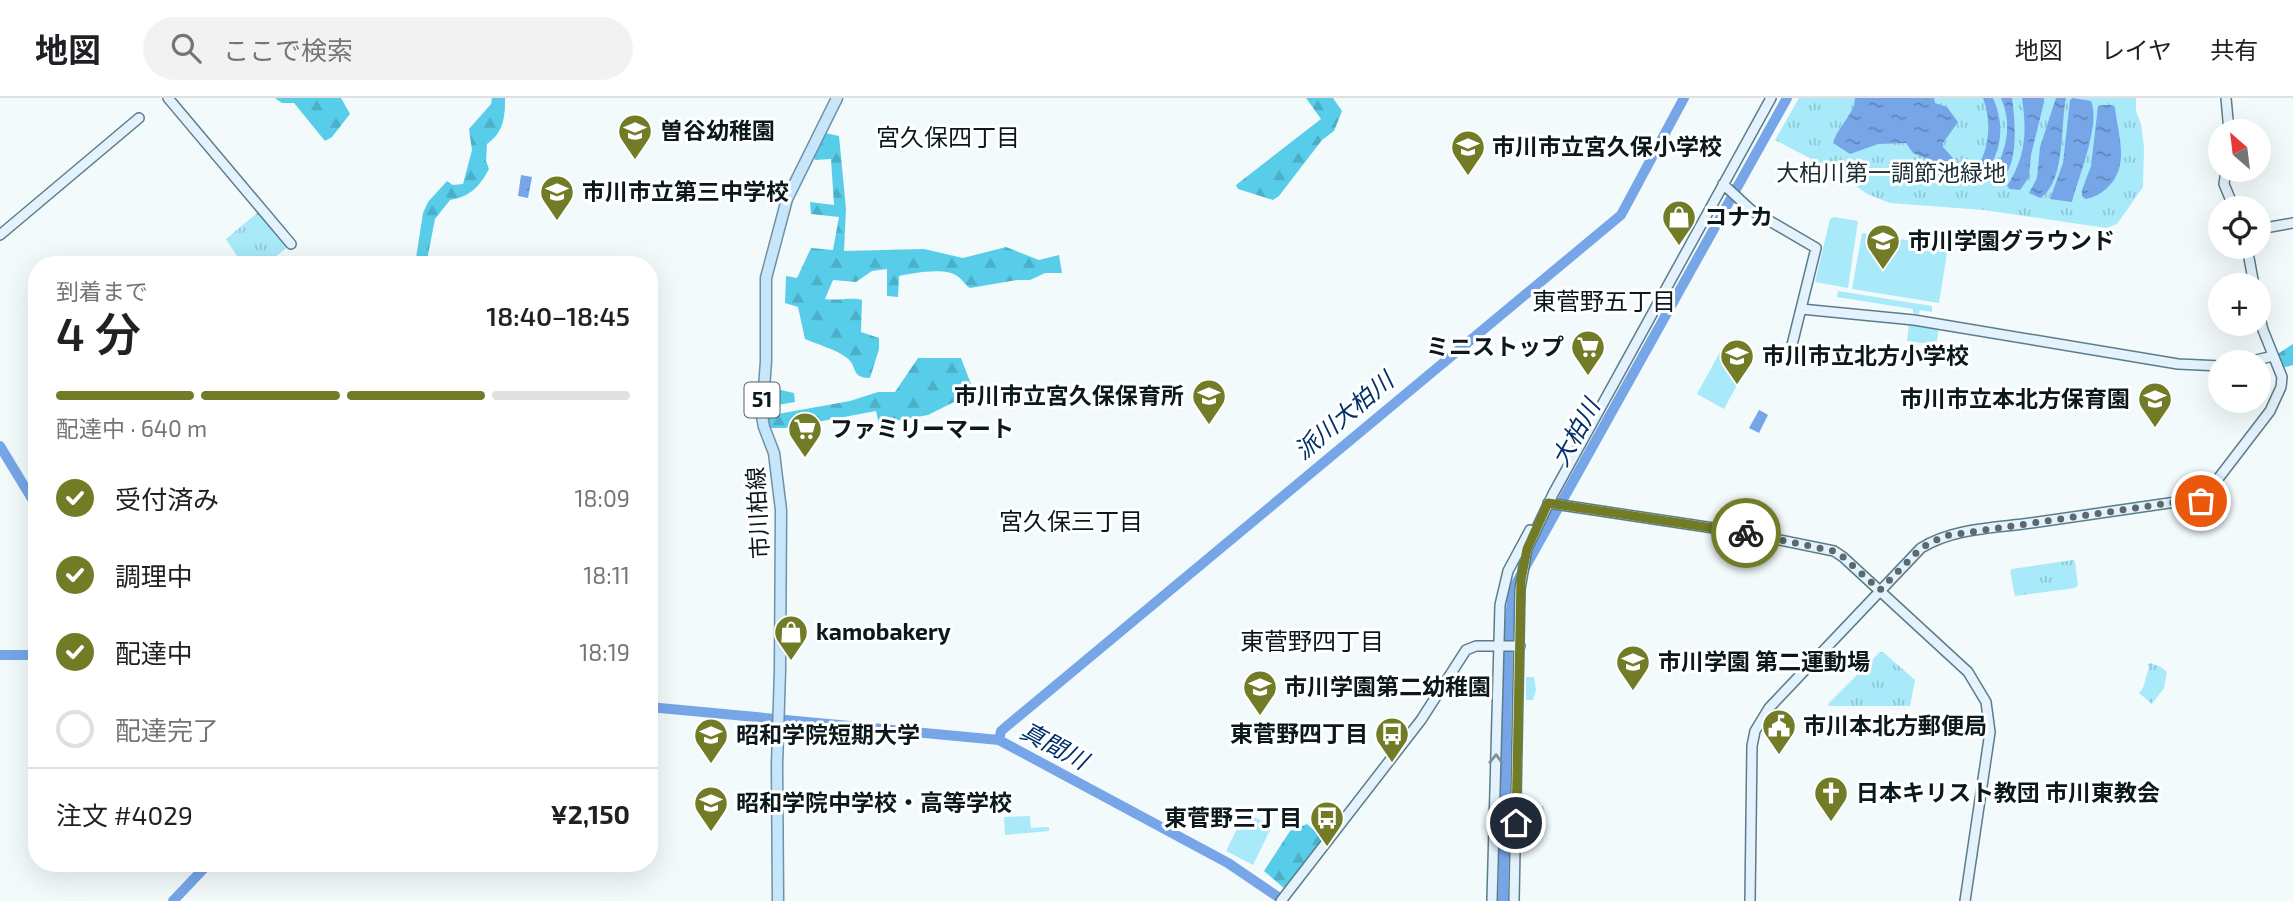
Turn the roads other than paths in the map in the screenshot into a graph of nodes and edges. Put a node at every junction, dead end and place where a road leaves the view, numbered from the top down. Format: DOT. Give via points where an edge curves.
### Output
graph roads {
  1 [pos="168,98"];
  2 [pos="837,98"];
  3 [pos="1771,98"];
  4 [pos="2226,98"];
  5 [pos="139,118"];
  6 [pos="2228,119"];
  7 [pos="1726,186"];
  8 [pos="2293,223"];
  9 [pos="2271,227"];
  10 [pos="0,235"];
  11 [pos="291,244"];
  12 [pos="1801,309"];
  13 [pos="2265,336"];
  14 [pos="1791,349"];
  15 [pos="2273,356"];
  16 [pos="2208,365"];
  17 [pos="1551,504"];
  18 [pos="1543,513"];
  19 [pos="1880,590"];
  20 [pos="1501,646"];
  21 [pos="1518,646"];
  22 [pos="1283,898"];
  23 [pos="778,901"];
  24 [pos="1492,901"];
  25 [pos="1514,901"];
  26 [pos="1750,901"];
  27 [pos="1965,901"];
  1 -- 11 [label="street"];
  2 -- 23 [label="main road, 市川柏線 / 51" via="787,199 766,278 762,416 774,453 781,510"];
  3 -- 7 [label="street"];
  4 -- 6 [label="street"];
  5 -- 10 [label="street"];
  7 -- 12 [label="street" via="1758,215 1816,248"];
  7 -- 17 [label="street"];
  8 -- 9 [label="street"];
  12 -- 14 [label="street"];
  12 -- 16 [label="street" via="1914,320"];
  13 -- 15 [label="street"];
  15 -- 19 [label="street" via="2282,381 2270,411 2201,501 1944,536 1921,548"];
  17 -- 18 [label="street"];
  17 -- 19 [label="street" via="1826,548"];
  18 -- 20 [label="street" via="1522,542 1504,582"];
  18 -- 21 [label="street" via="1524,559"];
  19 -- 26 [label="street" via="1769,708 1755,731"];
  19 -- 27 [label="street" via="1968,673 1988,709 1988,749"];
  20 -- 21 [label="street"];
  20 -- 22 [label="street" via="1466,650 1421,720"];
  24 -- 20 [label="street, one-way"];
  21 -- 25 [label="street"];
}
